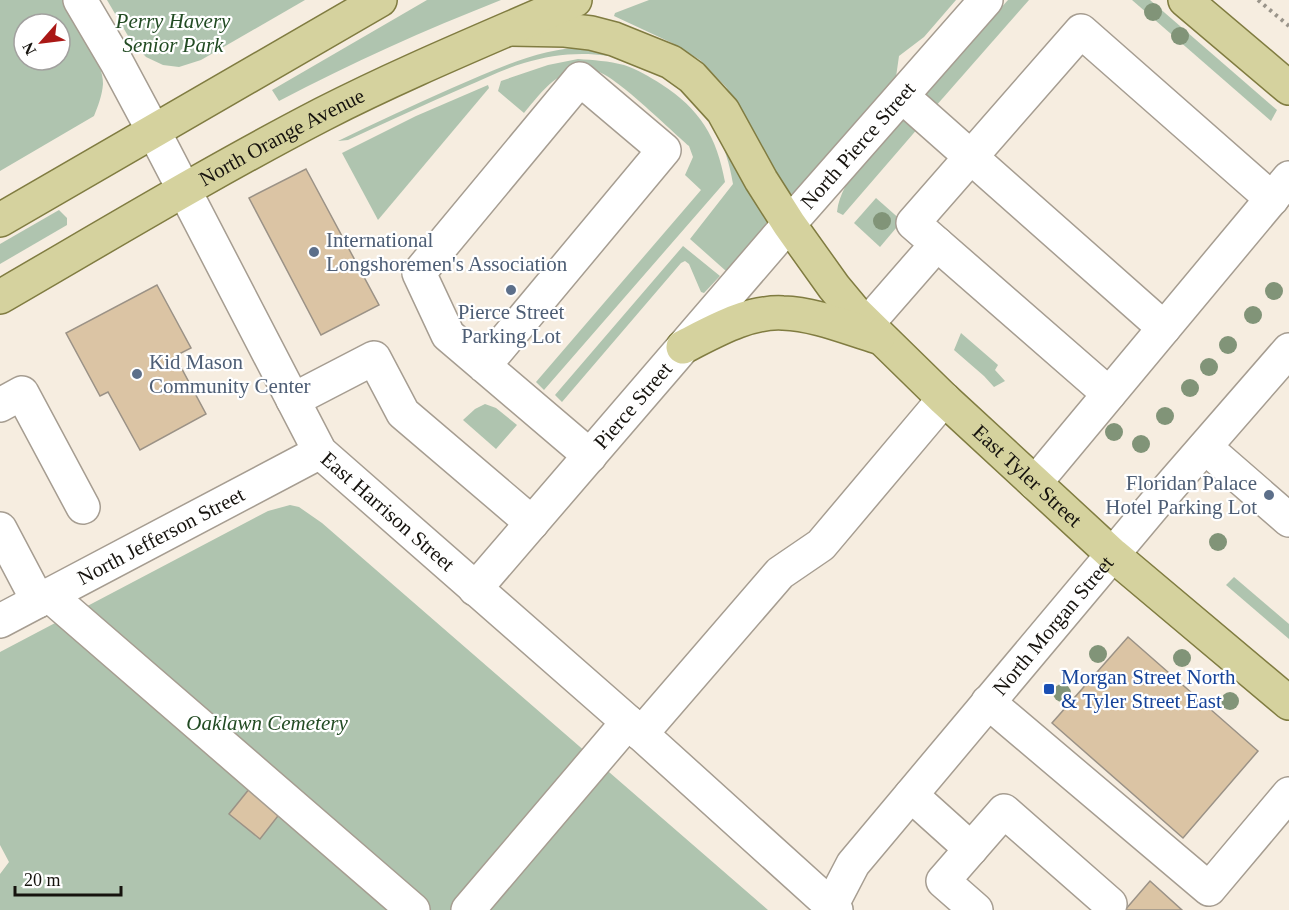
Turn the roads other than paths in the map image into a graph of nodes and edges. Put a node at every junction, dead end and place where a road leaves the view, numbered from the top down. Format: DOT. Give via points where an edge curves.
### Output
graph roads {
  1 [pos="80,0"];
  2 [pos="380,0"];
  3 [pos="575,0"];
  4 [pos="986,0"];
  5 [pos="1185,0"];
  6 [pos="511,29"];
  7 [pos="1289,88"];
  8 [pos="902,96"];
  9 [pos="154,132"];
  10 [pos="970,157"];
  11 [pos="1280,188"];
  12 [pos="184,190"];
  13 [pos="0,220"];
  14 [pos="789,224"];
  15 [pos="937,244"];
  16 [pos="0,297"];
  17 [pos="1164,328"];
  18 [pos="874,331"];
  19 [pos="683,347"];
  20 [pos="1289,350"];
  21 [pos="484,366"];
  22 [pos="1109,394"];
  23 [pos="944,399"];
  24 [pos="293,400"];
  25 [pos="0,405"];
  26 [pos="1205,447"];
  27 [pos="320,452"];
  28 [pos="590,456"];
  29 [pos="1035,483"];
  30 [pos="83,507"];
  31 [pos="1289,520"];
  32 [pos="532,523"];
  33 [pos="0,530"];
  34 [pos="1113,555"];
  35 [pos="475,589"];
  36 [pos="44,598"];
  37 [pos="0,621"];
  38 [pos="988,702"];
  39 [pos="1289,703"];
  40 [pos="634,728"];
  41 [pos="1289,794"];
  42 [pos="911,795"];
  43 [pos="971,849"];
  44 [pos="1110,904"];
  45 [pos="832,909"];
  46 [pos="414,910"];
  47 [pos="468,910"];
  48 [pos="976,910"];
  1 -- 9 [label="street, East Harrison Street"];
  2 -- 9 [label="main road"];
  3 -- 6 [label="main road, North Orange Avenue"];
  4 -- 8 [label="street, North Pierce Street"];
  5 -- 7 [label="main road"];
  6 -- 12 [label="main road, North Orange Avenue" via="323,114"];
  6 -- 14 [label="main road, East Tyler Street" via="591,33 671,62 692,77 723,111"];
  8 -- 10 [label="street"];
  8 -- 14 [label="street, North Pierce Street"];
  9 -- 12 [label="street, East Harrison Street"];
  9 -- 13 [label="main road"];
  10 -- 11 [label="street" via="1081,31"];
  10 -- 15 [label="street" via="913,223"];
  10 -- 17 [label="street"];
  11 -- 17 [label="street"];
  12 -- 16 [label="main road, North Orange Avenue"];
  12 -- 24 [label="street, East Harrison Street"];
  14 -- 18 [label="main road, East Tyler Street" via="834,287"];
  14 -- 19 [label="street, Pierce Street"];
  15 -- 18 [label="street"];
  15 -- 22 [label="street"];
  17 -- 22 [label="street"];
  18 -- 19 [label="main road" via="782,312 726,325"];
  18 -- 23 [label="main road, East Tyler Street"];
  19 -- 28 [label="street, Pierce Street"];
  20 -- 26 [label="street, North Morgan Street"];
  21 -- 21 [label="street" via="448,335 419,273 580,79 664,150"];
  21 -- 28 [label="street"];
  22 -- 29 [label="street"];
  23 -- 29 [label="main road, East Tyler Street"];
  23 -- 40 [label="street" via="821,545 780,573"];
  24 -- 27 [label="street, East Harrison Street"];
  24 -- 32 [label="street" via="374,358 403,413"];
  25 -- 30 [label="street" via="22,393"];
  26 -- 31 [label="street"];
  26 -- 34 [label="street, North Morgan Street"];
  27 -- 35 [label="street, East Harrison Street"];
  27 -- 36 [label="street, North Jefferson Street"];
  28 -- 32 [label="street, Pierce Street"];
  29 -- 34 [label="main road, East Tyler Street"];
  32 -- 35 [label="street, Pierce Street"];
  33 -- 36 [label="street"];
  34 -- 38 [label="street, North Morgan Street"];
  34 -- 39 [label="main road, East Tyler Street"];
  35 -- 40 [label="street, East Harrison Street"];
  36 -- 37 [label="street, North Jefferson Street"];
  36 -- 46 [label="street"];
  38 -- 41 [label="street" via="1209,889"];
  38 -- 42 [label="street, North Morgan Street"];
  40 -- 45 [label="street, East Harrison Street"];
  40 -- 47 [label="street"];
  42 -- 43 [label="street"];
  42 -- 45 [label="street, North Morgan Street" via="853,864"];
  43 -- 44 [label="street" via="1004,812"];
  43 -- 48 [label="street" via="943,881"];
}
